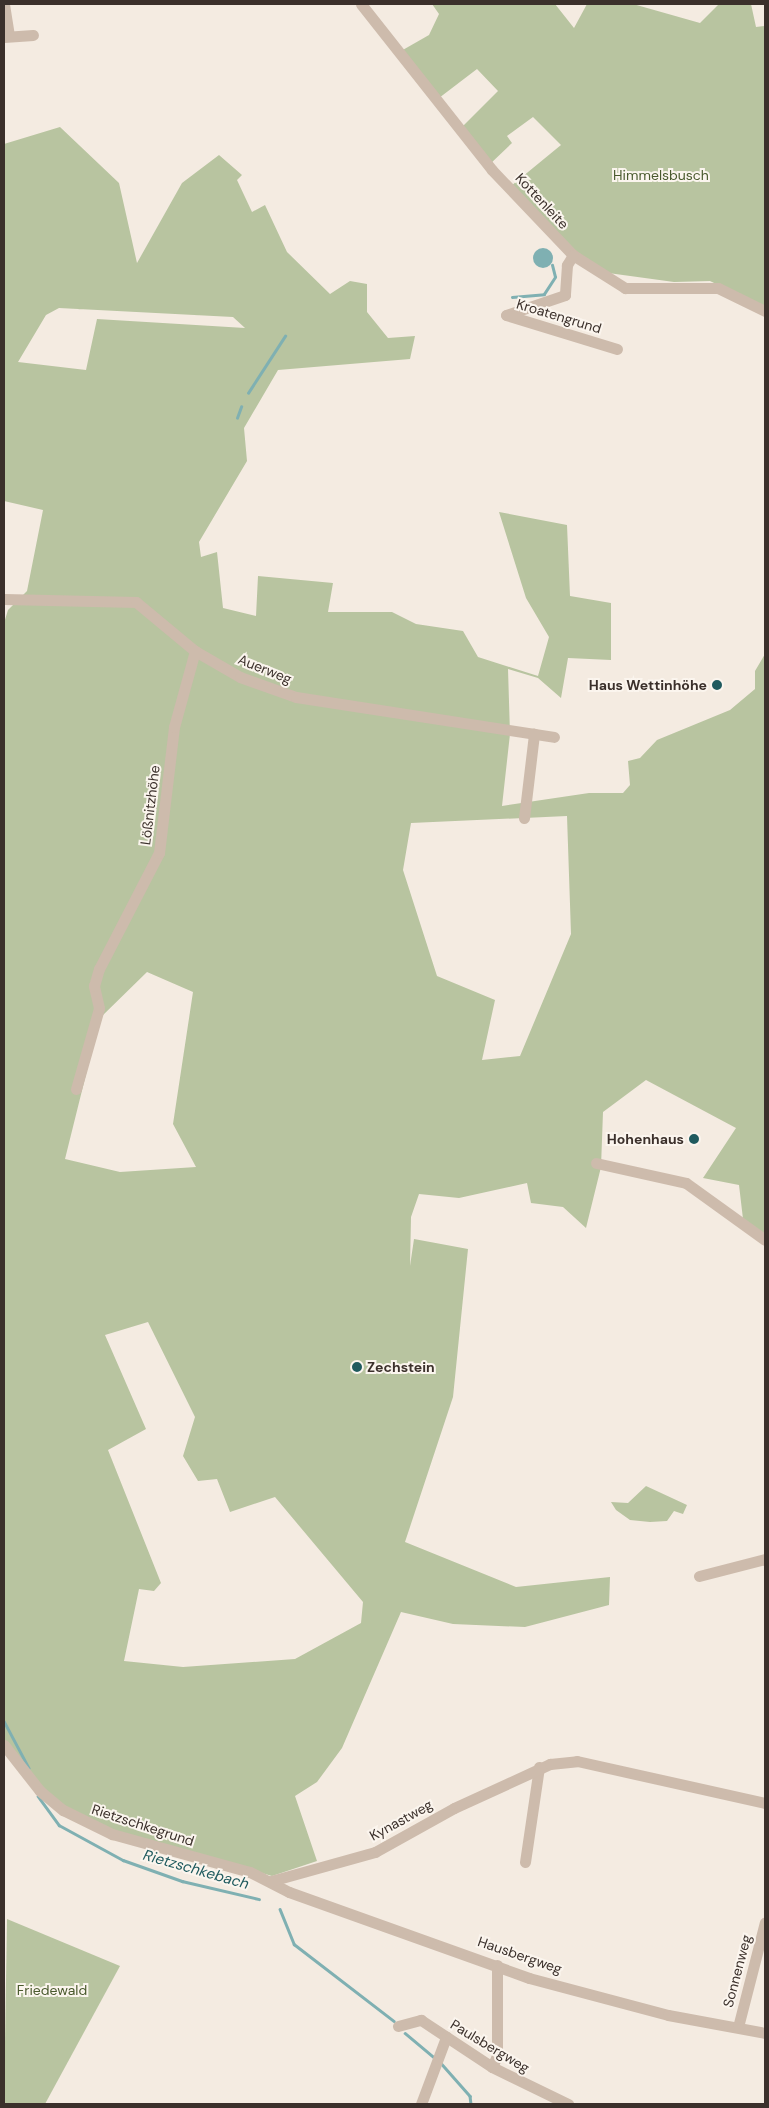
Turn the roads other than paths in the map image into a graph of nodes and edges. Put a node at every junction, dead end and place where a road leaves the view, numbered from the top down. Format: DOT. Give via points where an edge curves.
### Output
graph roads {
  1 [pos="4,4"];
  2 [pos="361,4"];
  3 [pos="33,35"];
  4 [pos="6,37"];
  5 [pos="573,255"];
  6 [pos="527,306"];
  7 [pos="765,311"];
  8 [pos="531,323"];
  9 [pos="617,349"];
  10 [pos="4,599"];
  11 [pos="195,651"];
  12 [pos="534,734"];
  13 [pos="554,737"];
  14 [pos="524,818"];
  15 [pos="76,1089"];
  16 [pos="596,1162"];
  17 [pos="765,1240"];
  18 [pos="765,1559"];
  19 [pos="699,1576"];
  20 [pos="4,1745"];
  21 [pos="539,1767"];
  22 [pos="765,1803"];
  23 [pos="525,1862"];
  24 [pos="271,1881"];
  25 [pos="765,1922"];
  26 [pos="497,1965"];
  27 [pos="398,2026"];
  28 [pos="738,2027"];
  29 [pos="765,2033"];
  30 [pos="446,2037"];
  31 [pos="492,2067"];
  32 [pos="421,2104"];
  33 [pos="568,2104"];
  1 -- 4 [label="street"];
  2 -- 5 [label="street, Kottenleite" via="492,170"];
  3 -- 4 [label="street"];
  5 -- 6 [label="street, Kroatengrund" via="567,265 565,295"];
  5 -- 7 [label="street, Kottenleite" via="625,288 718,288"];
  6 -- 8 [label="street"];
  6 -- 8 [label="street, Kroatengrund" via="506,316"];
  8 -- 9 [label="street, Kroatengrund"];
  10 -- 11 [label="street, Auerweg" via="136,602"];
  11 -- 12 [label="street, Auerweg" via="240,677 296,697"];
  11 -- 15 [label="street, Lößnitzhöhe" via="174,728 159,853 99,969 94,986 99,1008"];
  12 -- 13 [label="street, Auerweg"];
  12 -- 14 [label="street"];
  16 -- 17 [label="street" via="686,1183"];
  18 -- 19 [label="street"];
  20 -- 24 [label="street, Rietzschkegrund" via="40,1791 80,1821"];
  21 -- 22 [label="street, Kynastweg" via="577,1761"];
  21 -- 23 [label="street"];
  21 -- 24 [label="street, Kynastweg" via="375,1852"];
  24 -- 26 [label="street, Hausbergweg" via="289,1892"];
  25 -- 28 [label="street, Sonnenweg"];
  26 -- 28 [label="street, Hausbergweg" via="668,2015"];
  26 -- 31 [label="street" via="497,2056"];
  27 -- 30 [label="street, Paulsbergweg" via="421,2020"];
  28 -- 29 [label="street, Hausbergweg"];
  30 -- 31 [label="street, Paulsbergweg"];
  30 -- 32 [label="street"];
  31 -- 33 [label="street, Paulsbergweg"];
}
